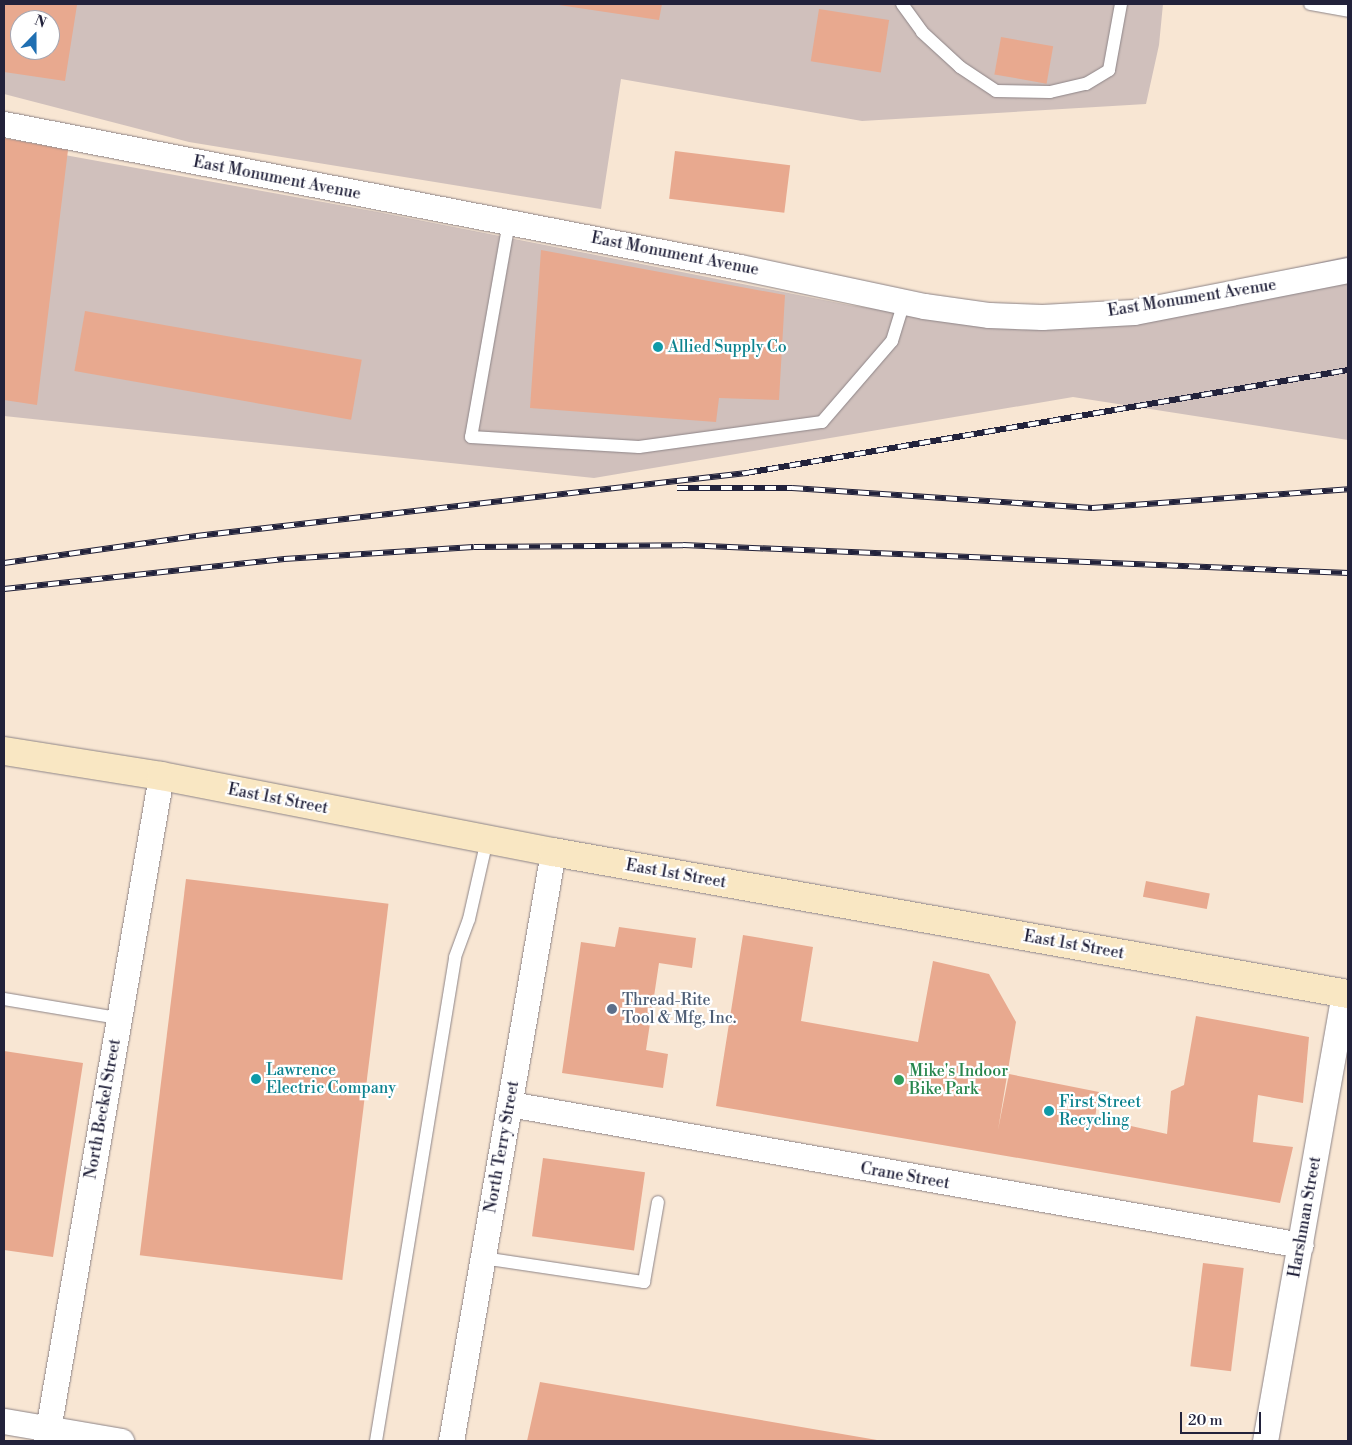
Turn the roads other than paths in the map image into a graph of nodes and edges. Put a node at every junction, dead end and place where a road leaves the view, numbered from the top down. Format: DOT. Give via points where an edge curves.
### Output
graph roads {
  1 [pos="902,4"];
  2 [pos="1121,4"];
  3 [pos="1310,4"];
  4 [pos="1348,10"];
  5 [pos="4,124"];
  6 [pos="509,222"];
  7 [pos="1348,270"];
  8 [pos="904,302"];
  9 [pos="4,751"];
  10 [pos="161,776"];
  11 [pos="487,840"];
  12 [pos="552,852"];
  13 [pos="1346,993"];
  14 [pos="4,999"];
  15 [pos="118,1018"];
  16 [pos="510,1104"];
  17 [pos="658,1202"];
  18 [pos="1301,1245"];
  19 [pos="482,1258"];
  20 [pos="4,1421"];
  21 [pos="47,1435"];
  22 [pos="121,1441"];
  23 [pos="376,1441"];
  24 [pos="451,1441"];
  25 [pos="1265,1441"];
  1 -- 2 [label="lane" via="922,32 960,67 996,91 1050,92 1086,84 1109,70"];
  3 -- 4 [label="lane"];
  5 -- 6 [label="street, East Monument Avenue"];
  6 -- 8 [label="street, East Monument Avenue"];
  6 -- 8 [label="lane" via="471,437 639,447 822,422 892,341"];
  7 -- 8 [label="street, East Monument Avenue" via="1134,312 998,316"];
  9 -- 10 [label="main road, East 1st Street"];
  10 -- 11 [label="main road, East 1st Street"];
  10 -- 15 [label="street, North Beckel Street"];
  11 -- 12 [label="main road, East 1st Street"];
  11 -- 23 [label="lane" via="470,918 455,957"];
  12 -- 13 [label="main road, East 1st Street"];
  12 -- 16 [label="street, North Terry Street"];
  13 -- 18 [label="street, Harshman Street"];
  14 -- 15 [label="lane"];
  15 -- 21 [label="street, North Beckel Street"];
  16 -- 18 [label="street, Crane Street"];
  16 -- 19 [label="street, North Terry Street"];
  17 -- 19 [label="lane" via="644,1282"];
  18 -- 25 [label="street, Harshman Street"];
  19 -- 24 [label="street, North Terry Street"];
  20 -- 21 [label="street"];
  21 -- 22 [label="street"];
}
